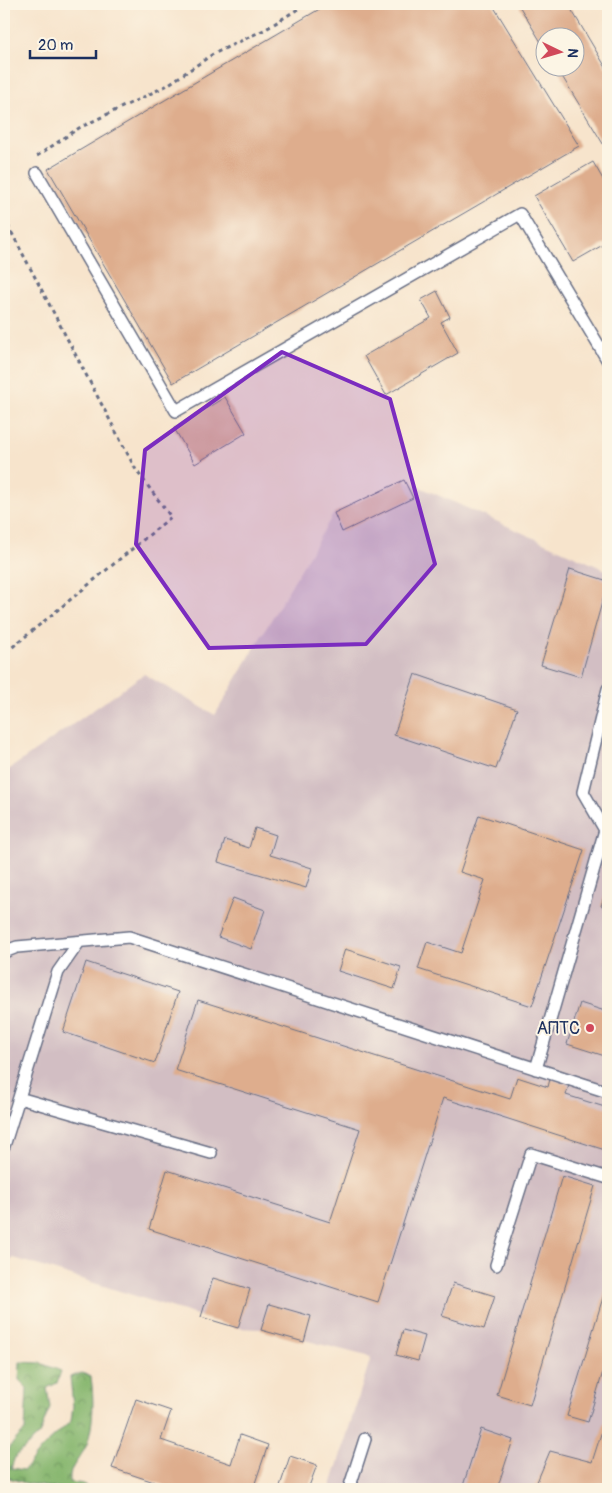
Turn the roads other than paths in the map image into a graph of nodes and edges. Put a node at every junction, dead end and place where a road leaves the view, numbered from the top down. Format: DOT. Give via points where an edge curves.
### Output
graph roads {
  1 [pos="36,173"];
  2 [pos="608,361"];
  3 [pos="608,689"];
  4 [pos="79,942"];
  5 [pos="4,952"];
  6 [pos="536,1069"];
  7 [pos="608,1092"];
  8 [pos="19,1098"];
  9 [pos="4,1146"];
  10 [pos="211,1154"];
  11 [pos="608,1178"];
  12 [pos="496,1265"];
  13 [pos="365,1439"];
  14 [pos="349,1489"];
  1 -- 2 [label="lane" via="176,411 520,214"];
  3 -- 6 [label="lane" via="583,792 605,830"];
  4 -- 5 [label="lane" via="17,947"];
  4 -- 6 [label="lane" via="130,937"];
  4 -- 8 [label="lane" via="58,972"];
  6 -- 7 [label="lane"];
  8 -- 9 [label="lane"];
  8 -- 10 [label="lane"];
  11 -- 12 [label="lane" via="531,1154"];
  13 -- 14 [label="lane"];
}
